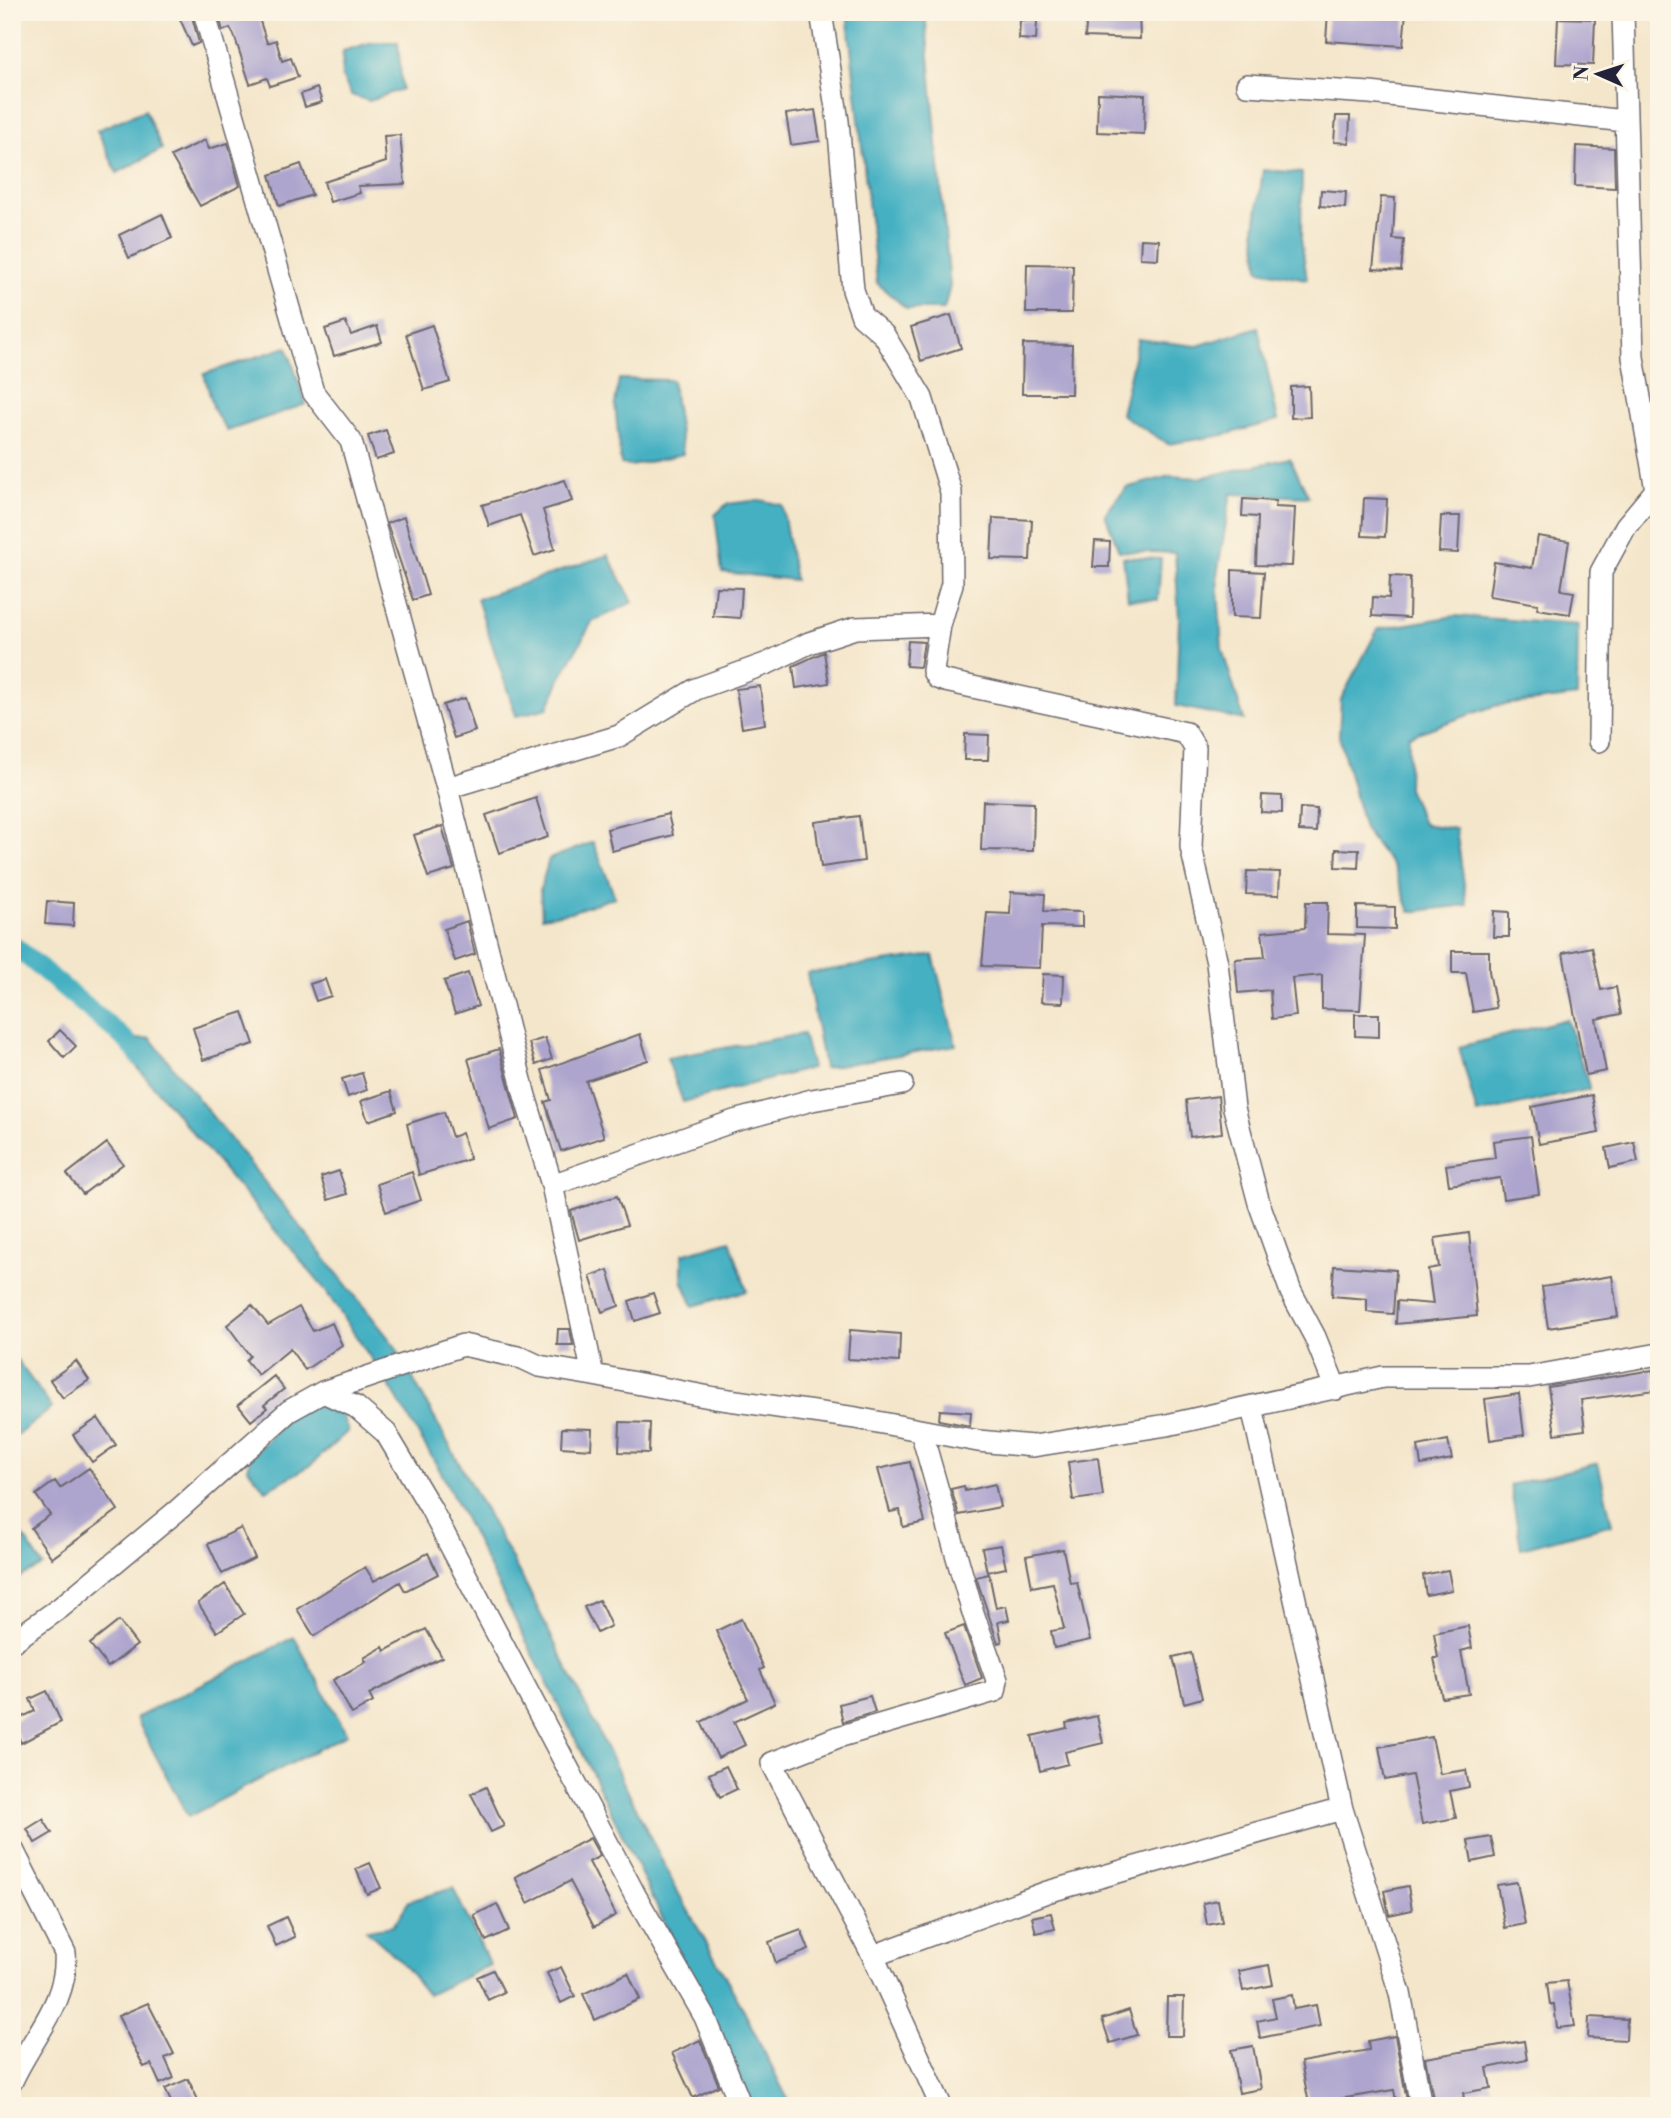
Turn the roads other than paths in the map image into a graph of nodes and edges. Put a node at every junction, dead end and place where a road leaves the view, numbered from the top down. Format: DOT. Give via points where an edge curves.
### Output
graph roads {
  1 [pos="204,12"];
  2 [pos="821,12"];
  3 [pos="1623,12"];
  4 [pos="1247,85"];
  5 [pos="1625,121"];
  6 [pos="1657,491"];
  7 [pos="940,625"];
  8 [pos="1600,741"];
  9 [pos="447,788"];
  10 [pos="902,1084"];
  11 [pos="552,1185"];
  12 [pos="1659,1354"];
  13 [pos="593,1375"];
  14 [pos="1336,1389"];
  15 [pos="323,1392"];
  16 [pos="1252,1407"];
  17 [pos="921,1431"];
  18 [pos="12,1642"];
  19 [pos="1342,1809"];
  20 [pos="12,1848"];
  21 [pos="873,1956"];
  22 [pos="12,2081"];
  23 [pos="741,2106"];
  24 [pos="941,2106"];
  25 [pos="1421,2106"];
  1 -- 9 [label="street" via="313,392 351,441"];
  2 -- 7 [label="street" via="838,121 853,290 862,316 884,335 922,398 951,492 952,584"];
  3 -- 5 [label="street"];
  4 -- 5 [label="street" via="1370,93"];
  5 -- 6 [label="street" via="1633,357"];
  6 -- 8 [label="street" via="1626,526 1601,572"];
  7 -- 9 [label="street" via="855,628 809,643 696,689 619,736"];
  7 -- 14 [label="street" via="933,671 937,678 1141,722 1186,733 1192,739 1191,847 1217,962 1234,1108 1290,1292"];
  9 -- 11 [label="street"];
  10 -- 11 [label="street" via="812,1100 734,1121"];
  11 -- 13 [label="street"];
  12 -- 14 [label="street" via="1529,1377 1383,1377"];
  13 -- 15 [label="street" via="455,1345"];
  13 -- 17 [label="street"];
  14 -- 16 [label="street"];
  15 -- 18 [label="street" via="289,1411 178,1510"];
  15 -- 23 [label="street" via="356,1407 386,1433 430,1507 635,1895 705,2017"];
  16 -- 17 [label="street" via="1033,1446"];
  16 -- 19 [label="street"];
  17 -- 21 [label="street" via="997,1680 995,1691 838,1737 772,1763"];
  19 -- 21 [label="street" via="1047,1892"];
  19 -- 25 [label="street" via="1400,1993"];
  20 -- 22 [label="street" via="65,1953 66,1968 46,2026"];
  21 -- 24 [label="street"];
}
